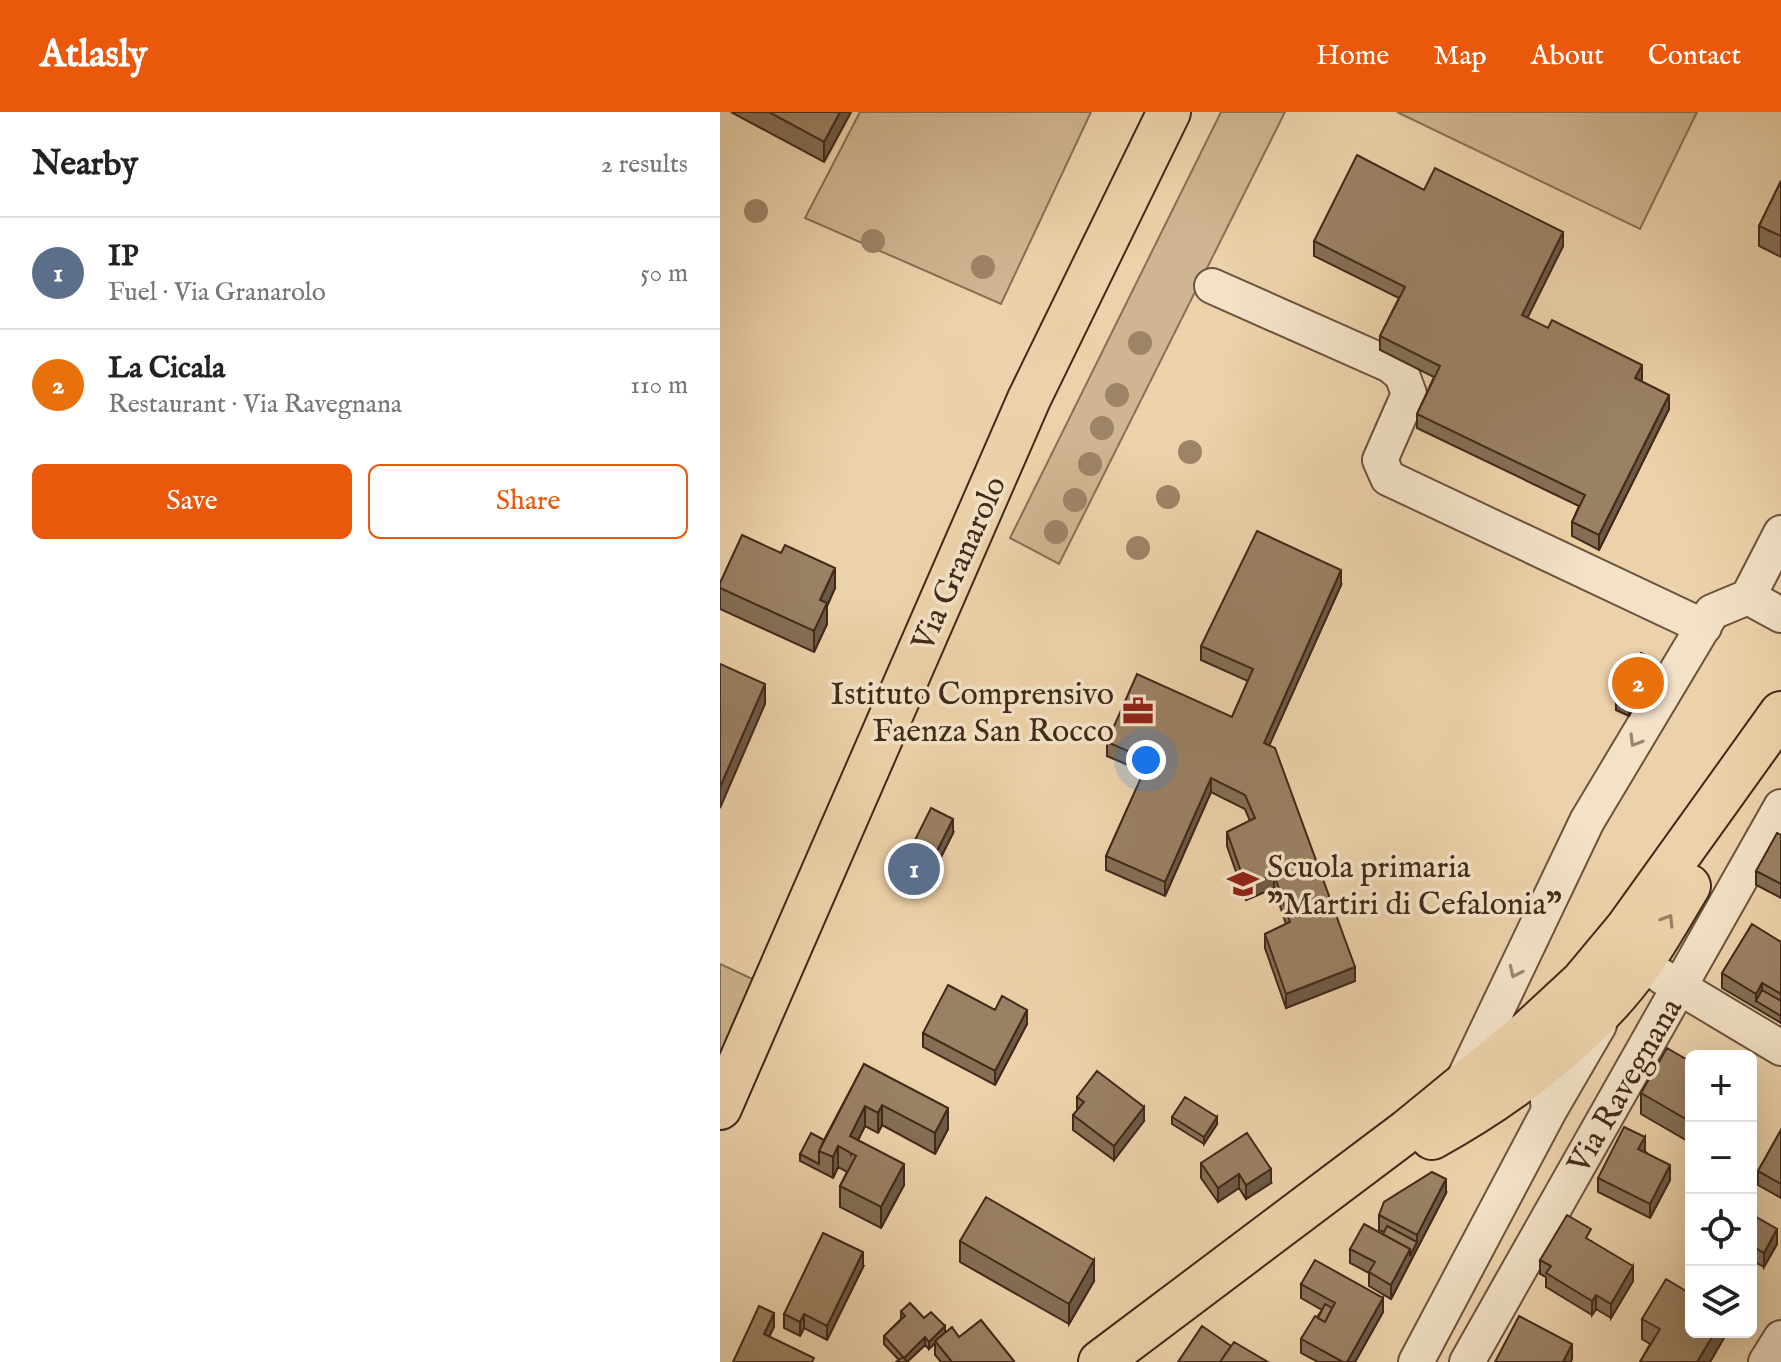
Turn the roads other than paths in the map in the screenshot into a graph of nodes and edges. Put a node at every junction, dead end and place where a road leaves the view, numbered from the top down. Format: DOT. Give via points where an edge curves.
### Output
graph roads {
  1 [pos="1169,112"];
  2 [pos="1212,286"];
  3 [pos="1781,533"];
  4 [pos="1748,597"];
  5 [pos="1781,615"];
  6 [pos="1704,627"];
  7 [pos="1781,715"];
  8 [pos="1781,807"];
  9 [pos="1686,976"];
  10 [pos="1628,980"];
  11 [pos="1536,1047"];
  12 [pos="1781,1048"];
  13 [pos="1461,1104"];
  14 [pos="720,1108"];
  15 [pos="1544,1122"];
  16 [pos="1781,1338"];
  17 [pos="1100,1362"];
  18 [pos="1416,1362"];
  19 [pos="1467,1362"];
  20 [pos="1766,1362"];
  1 -- 14 [label="main road, Via Granarolo" via="1029,399"];
  2 -- 6 [label="street" via="1402,375 1409,394 1380,460 1388,478"];
  3 -- 4 [label="street"];
  4 -- 5 [label="street"];
  4 -- 6 [label="street" via="1712,612"];
  6 -- 13 [label="street, one-way" via="1587,821"];
  10 -- 7 [label="main road, Via Ravegnana, one-way" via="1690,883"];
  7 -- 11 [label="main road, Via Ravegnana"];
  8 -- 9 [label="street, Via Ravegnana"];
  9 -- 10 [label="street"];
  9 -- 12 [label="street"];
  9 -- 19 [label="street, Via Ravegnana"];
  10 -- 11 [label="main road, Via Ravegnana" via="1577,1034"];
  10 -- 15 [label="street, Via Ravegnana"];
  11 -- 13 [label="main road"];
  11 -- 15 [label="street, Via Ravegnana"];
  13 -- 15 [label="street, Via Ravegnana" via="1510,1109"];
  13 -- 17 [label="main road" via="1407,1131"];
  15 -- 18 [label="street, Via Ravegnana"];
  16 -- 20 [label="street"];
}
